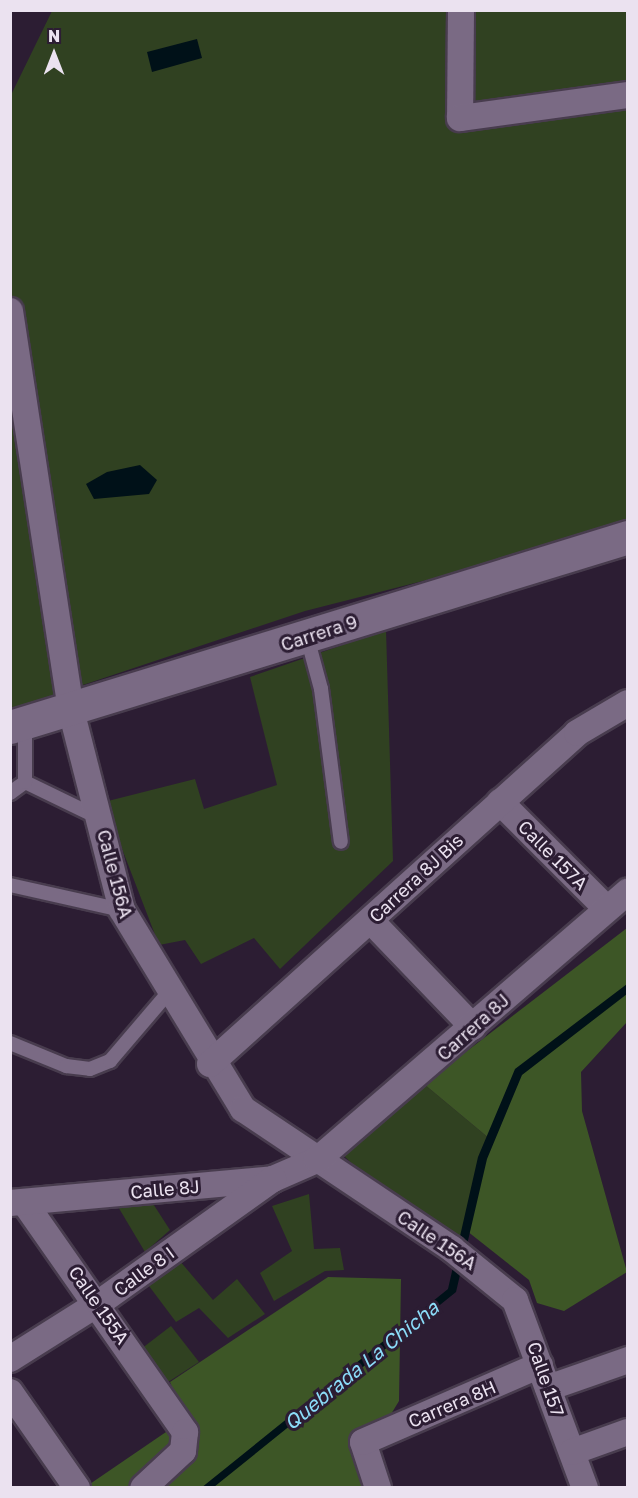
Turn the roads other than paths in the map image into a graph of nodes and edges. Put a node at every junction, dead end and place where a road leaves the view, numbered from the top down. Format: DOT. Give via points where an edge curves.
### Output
graph roads {
  1 [pos="461,10"];
  2 [pos="627,95"];
  3 [pos="10,311"];
  4 [pos="625,545"];
  5 [pos="307,637"];
  6 [pos="627,703"];
  7 [pos="71,710"];
  8 [pos="18,725"];
  9 [pos="25,782"];
  10 [pos="10,793"];
  11 [pos="500,802"];
  12 [pos="100,819"];
  13 [pos="341,842"];
  14 [pos="10,885"];
  15 [pos="627,892"];
  16 [pos="606,908"];
  17 [pos="122,910"];
  18 [pos="371,921"];
  19 [pos="168,993"];
  20 [pos="473,1027"];
  21 [pos="10,1044"];
  22 [pos="210,1064"];
  23 [pos="317,1160"];
  24 [pos="273,1179"];
  25 [pos="17,1202"];
  26 [pos="494,1279"];
  27 [pos="99,1304"];
  28 [pos="10,1359"];
  29 [pos="627,1360"];
  30 [pos="544,1376"];
  31 [pos="10,1392"];
  32 [pos="627,1432"];
  33 [pos="572,1452"];
  34 [pos="581,1487"];
  35 [pos="77,1488"];
  36 [pos="143,1488"];
  37 [pos="378,1488"];
  1 -- 2 [label="street" via="460,118"];
  3 -- 7 [label="street, Calle 156A"];
  4 -- 5 [label="street, Carrera 9"];
  5 -- 7 [label="street, Carrera 9"];
  5 -- 13 [label="lane" via="321,689"];
  6 -- 11 [label="street, Carrera 8J Bis" via="577,733"];
  7 -- 8 [label="street, Carrera 9"];
  7 -- 12 [label="street, Calle 156A"];
  8 -- 9 [label="lane"];
  9 -- 10 [label="lane"];
  9 -- 12 [label="lane"];
  11 -- 16 [label="street, Calle 157A"];
  11 -- 18 [label="street, Carrera 8J Bis"];
  12 -- 17 [label="street, Calle 156A"];
  14 -- 17 [label="lane"];
  15 -- 16 [label="street, Carrera 8J"];
  16 -- 20 [label="street, Carrera 8J"];
  17 -- 19 [label="street, Calle 156A"];
  18 -- 20 [label="street"];
  18 -- 22 [label="street, Carrera 8J Bis"];
  19 -- 21 [label="lane" via="110,1062 90,1069 66,1066"];
  19 -- 22 [label="street, Calle 156A"];
  20 -- 23 [label="street, Carrera 8J"];
  22 -- 23 [label="street, Calle 156A" via="243,1109"];
  23 -- 24 [label="street, Calle 8J"];
  23 -- 26 [label="street, Calle 156A"];
  24 -- 25 [label="street, Calle 8J"];
  24 -- 27 [label="street, Calle 8 I"];
  25 -- 27 [label="street, Calle 155A"];
  26 -- 30 [label="street, Calle 157" via="525,1316"];
  27 -- 28 [label="street, Calle 8 I"];
  27 -- 36 [label="street, Calle 155A" via="185,1432 183,1451"];
  29 -- 30 [label="street, Carrera 8H"];
  30 -- 33 [label="street, Calle 157"];
  30 -- 37 [label="street, Carrera 8H" via="363,1442"];
  31 -- 35 [label="street"];
  32 -- 33 [label="street"];
  33 -- 34 [label="street, Calle 157"];
}
